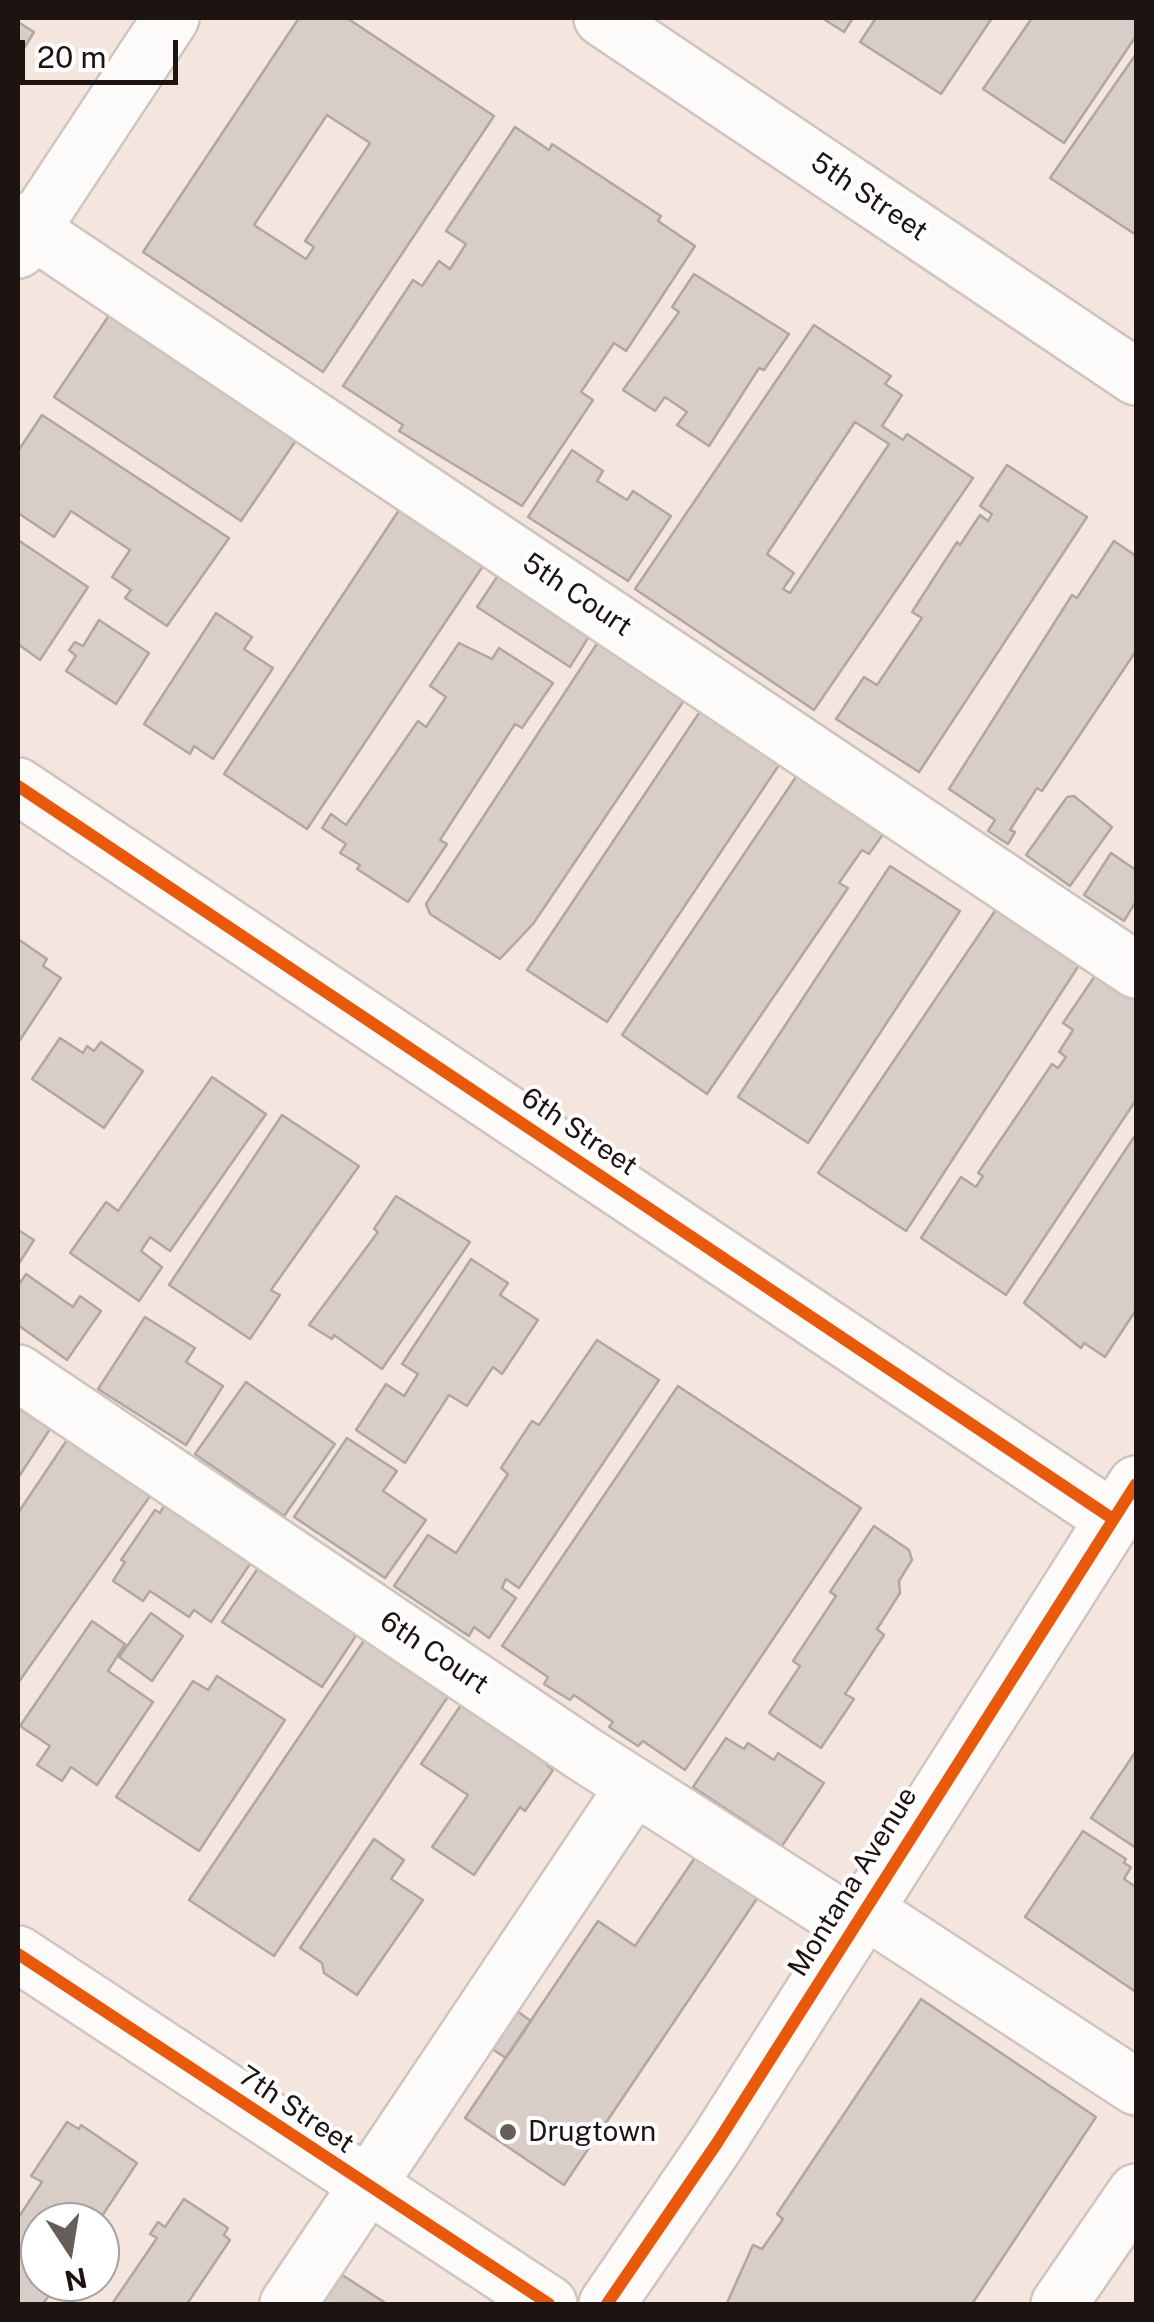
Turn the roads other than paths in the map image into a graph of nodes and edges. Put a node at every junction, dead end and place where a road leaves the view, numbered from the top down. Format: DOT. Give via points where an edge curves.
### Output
graph roads {
  1 [pos="171,18"];
  2 [pos="602,18"];
  3 [pos="22,234"];
  4 [pos="1136,377"];
  5 [pos="18,786"];
  6 [pos="1136,970"];
  7 [pos="18,1373"];
  8 [pos="1124,1501"];
  9 [pos="634,1786"];
  10 [pos="860,1919"];
  11 [pos="18,1954"];
  12 [pos="1136,2087"];
  13 [pos="366,2186"];
  14 [pos="1136,2192"];
  15 [pos="288,2304"];
  16 [pos="549,2304"];
  17 [pos="607,2304"];
  18 [pos="1059,2304"];
  1 -- 3 [label="street"];
  2 -- 4 [label="street, 5th Street"];
  3 -- 6 [label="street, 5th Court"];
  5 -- 8 [label="street, 6th Street"];
  7 -- 9 [label="street, 6th Court"];
  8 -- 10 [label="street, Montana Avenue"];
  9 -- 10 [label="street, 6th Court"];
  9 -- 13 [label="street"];
  10 -- 12 [label="street, 6th Court"];
  10 -- 17 [label="street, Montana Avenue"];
  11 -- 13 [label="street, 7th Street"];
  13 -- 15 [label="street"];
  13 -- 16 [label="street, 7th Street"];
  14 -- 18 [label="street"];
}
